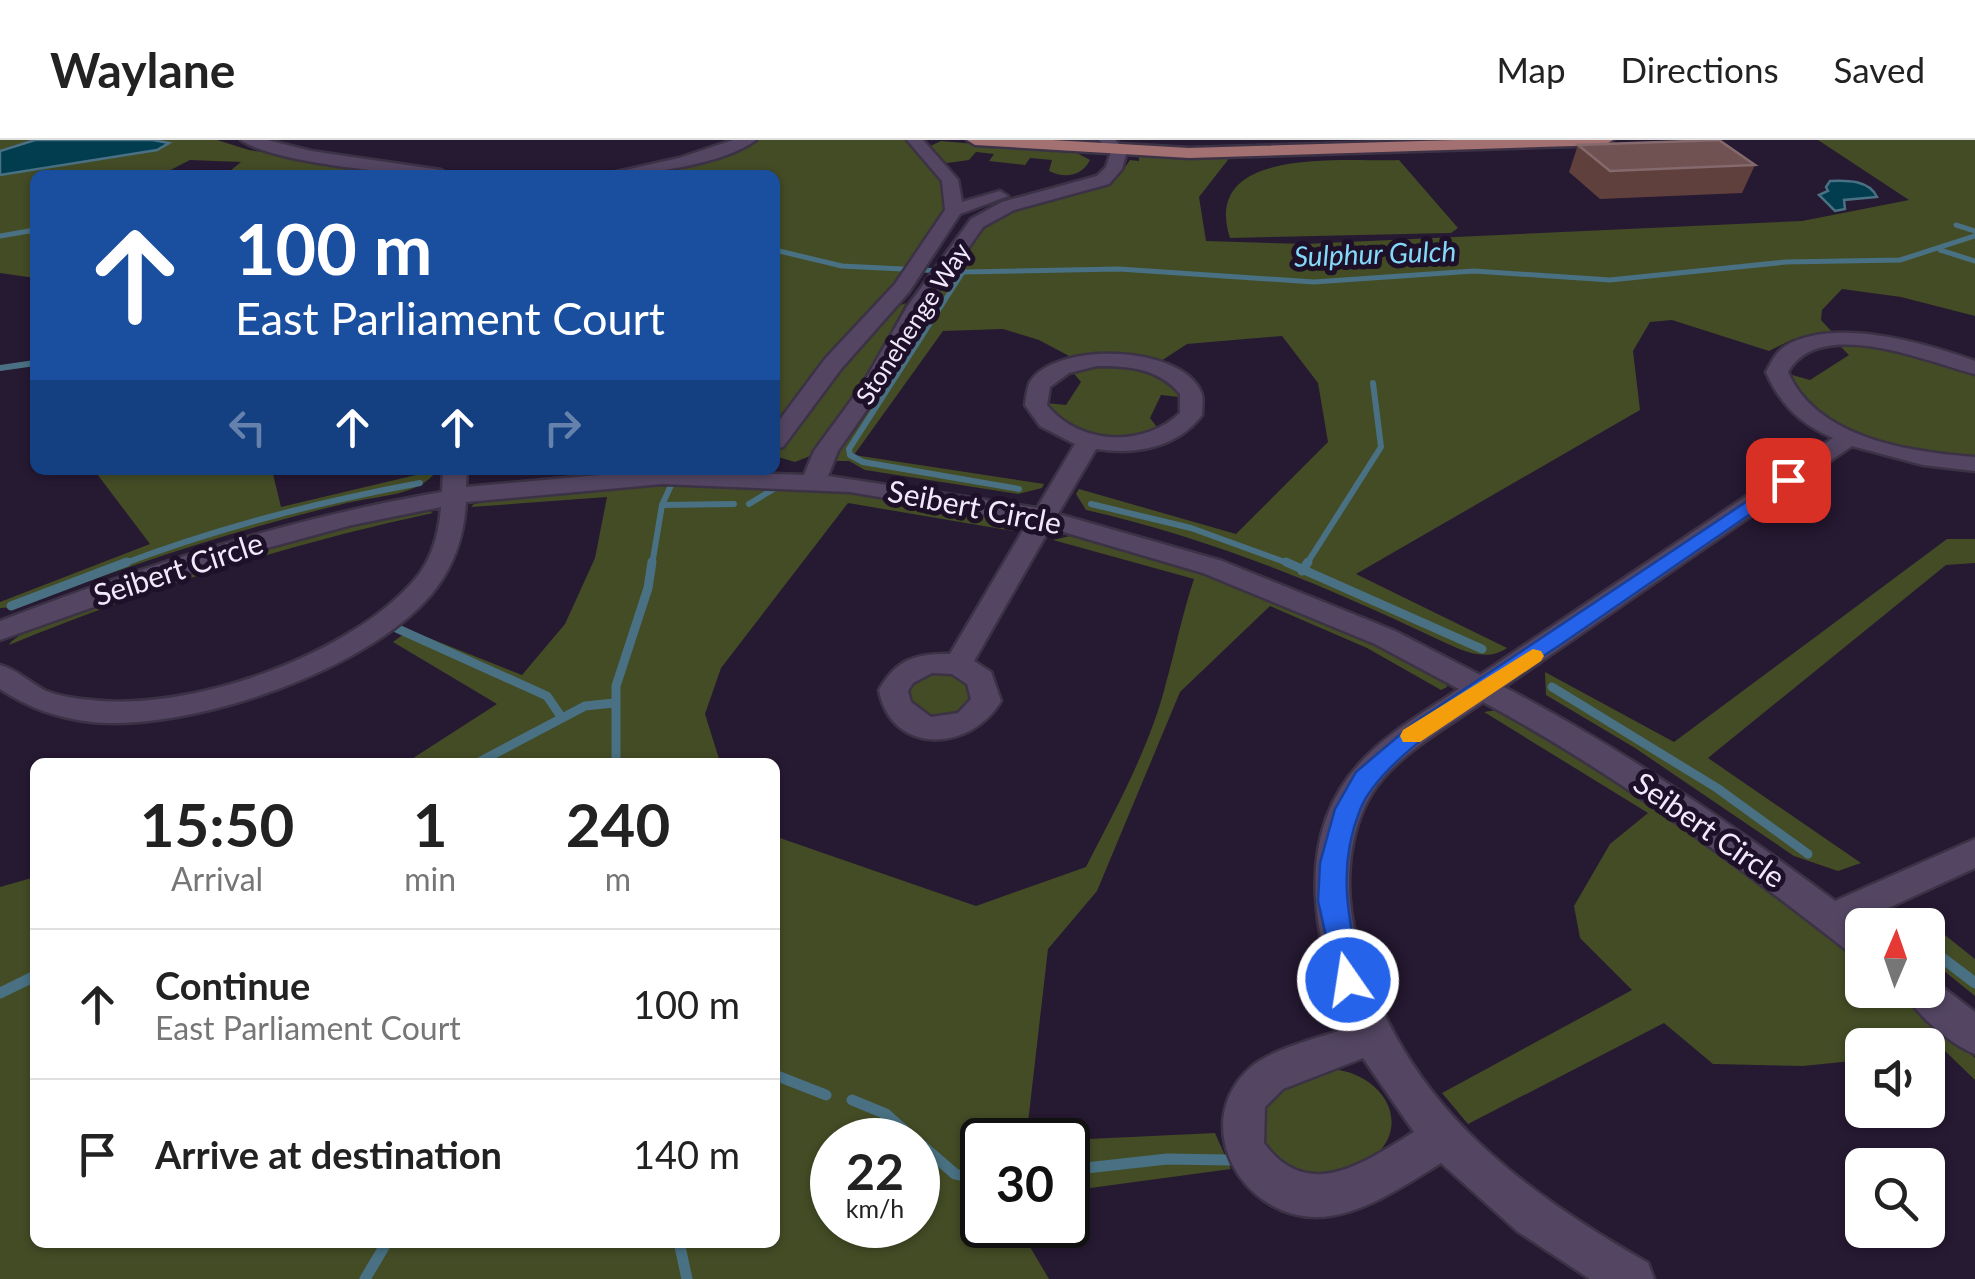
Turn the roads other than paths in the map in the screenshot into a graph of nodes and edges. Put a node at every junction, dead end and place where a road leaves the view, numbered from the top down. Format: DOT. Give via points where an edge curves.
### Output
graph roads {
  1 [pos="249,140"];
  2 [pos="748,140"];
  3 [pos="916,140"];
  4 [pos="975,140"];
  5 [pos="1330,140"];
  6 [pos="1605,140"];
  7 [pos="1105,144"];
  8 [pos="407,170"];
  9 [pos="639,170"];
  10 [pos="954,210"];
  11 [pos="1975,368"];
  12 [pos="780,435"];
  13 [pos="1850,437"];
  14 [pos="1089,440"];
  15 [pos="1975,464"];
  16 [pos="751,475"];
  17 [pos="814,480"];
  18 [pos="454,483"];
  19 [pos="1044,517"];
  20 [pos="0,631"];
  21 [pos="958,664"];
  22 [pos="0,675"];
  23 [pos="1486,687"];
  24 [pos="1975,853"];
  25 [pos="1834,917"];
  26 [pos="1845,926"];
  27 [pos="1943,1008"];
  28 [pos="1975,1036"];
  29 [pos="1371,1037"];
  30 [pos="1444,1138"];
  31 [pos="1632,1279"];
  1 -- 8 [label="street"];
  2 -- 9 [label="street"];
  3 -- 10 [label="street" via="950,180"];
  4 -- 7 [label="main road"];
  5 -- 7 [label="main road"];
  6 -- 7 [label="main road" via="1262,152"];
  7 -- 10 [label="street, Stonehenge Way" via="1092,167 1074,180"];
  7 -- 17 [label="street, Stonehenge Way" via="1114,169 1103,180 977,223 928,290"];
  10 -- 12 [label="street, Stonehenge Way" via="902,288 825,373"];
  11 -- 13 [label="street" via="1872,341 1819,342 1785,354 1777,372 1785,392 1810,416"];
  13 -- 15 [label="street" via="1914,457"];
  13 -- 23 [label="street"];
  14 -- 14 [label="street" via="1132,443 1170,433 1191,415 1191,393 1170,374 1136,362 1097,360 1062,368 1040,384 1036,405 1054,426"];
  14 -- 19 [label="street"];
  16 -- 17 [label="street, Seibert Circle"];
  16 -- 18 [label="street, Seibert Circle"];
  17 -- 19 [label="street, Seibert Circle"];
  18 -- 20 [label="street, Seibert Circle" via="214,554"];
  18 -- 22 [label="street" via="448,546 406,606 358,640 254,687 172,708 112,711 42,700"];
  19 -- 21 [label="street"];
  19 -- 23 [label="street, Seibert Circle" via="1238,574"];
  23 -- 25 [label="street, Seibert Circle" via="1630,772"];
  23 -- 29 [label="street" via="1375,768 1340,828 1332,901 1342,962"];
  24 -- 25 [label="street"];
  25 -- 26 [label="street, Seibert Circle"];
  27 -- 28 [label="street"];
  29 -- 30 [label="street"];
  29 -- 30 [label="street" via="1254,1086 1239,1112 1250,1159 1273,1183 1320,1196"];
  30 -- 31 [label="street" via="1517,1203"];
}
